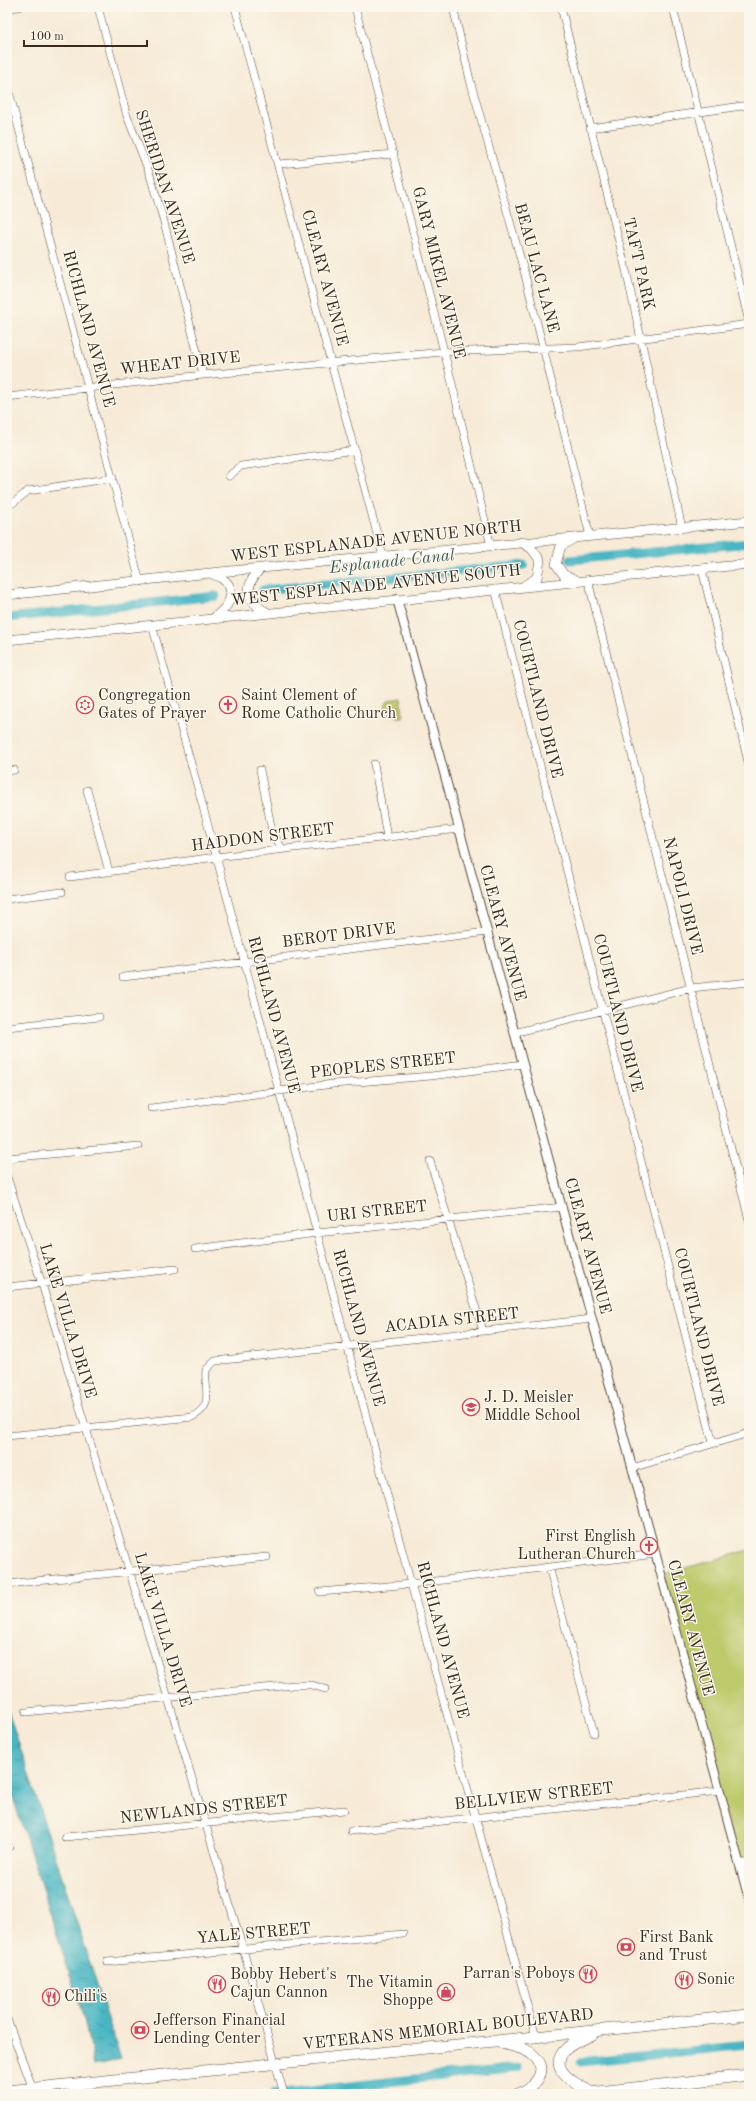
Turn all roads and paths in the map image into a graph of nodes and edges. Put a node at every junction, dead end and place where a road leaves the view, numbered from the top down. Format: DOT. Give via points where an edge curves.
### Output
graph roads {
  1 [pos="19,7"];
  2 [pos="98,7"];
  3 [pos="235,7"];
  4 [pos="355,7"];
  5 [pos="453,7"];
  6 [pos="561,7"];
  7 [pos="673,7"];
  8 [pos="7,8"];
  9 [pos="7,84"];
  10 [pos="749,104"];
  11 [pos="698,111"];
  12 [pos="590,128"];
  13 [pos="394,154"];
  14 [pos="279,164"];
  15 [pos="749,323"];
  16 [pos="641,339"];
  17 [pos="542,348"];
  18 [pos="443,352"];
  19 [pos="332,363"];
  20 [pos="203,375"];
  21 [pos="89,387"];
  22 [pos="7,397"];
  23 [pos="355,450"];
  24 [pos="229,476"];
  25 [pos="113,478"];
  26 [pos="13,503"];
  27 [pos="749,521"];
  28 [pos="682,528"];
  29 [pos="590,536"];
  30 [pos="576,538"];
  31 [pos="521,542"];
  32 [pos="491,546"];
  33 [pos="383,556"];
  34 [pos="749,564"];
  35 [pos="260,569"];
  36 [pos="702,569"];
  37 [pos="210,573"];
  38 [pos="588,580"];
  39 [pos="578,581"];
  40 [pos="140,582"];
  41 [pos="522,586"];
  42 [pos="495,589"];
  43 [pos="7,595"];
  44 [pos="397,599"];
  45 [pos="268,613"];
  46 [pos="214,618"];
  47 [pos="152,625"];
  48 [pos="7,640"];
  49 [pos="374,764"];
  50 [pos="749,766"];
  51 [pos="260,770"];
  52 [pos="87,790"];
  53 [pos="459,829"];
  54 [pos="387,837"];
  55 [pos="282,849"];
  56 [pos="216,857"];
  57 [pos="109,872"];
  58 [pos="70,877"];
  59 [pos="62,892"];
  60 [pos="7,899"];
  61 [pos="487,932"];
  62 [pos="244,962"];
  63 [pos="123,977"];
  64 [pos="749,982"];
  65 [pos="691,988"];
  66 [pos="602,1010"];
  67 [pos="99,1017"];
  68 [pos="7,1027"];
  69 [pos="514,1033"];
  70 [pos="523,1064"];
  71 [pos="280,1091"];
  72 [pos="151,1108"];
  73 [pos="138,1146"];
  74 [pos="7,1158"];
  75 [pos="430,1161"];
  76 [pos="7,1177"];
  77 [pos="562,1207"];
  78 [pos="447,1219"];
  79 [pos="749,1220"];
  80 [pos="318,1233"];
  81 [pos="195,1249"];
  82 [pos="175,1269"];
  83 [pos="42,1284"];
  84 [pos="7,1287"];
  85 [pos="592,1319"];
  86 [pos="483,1331"];
  87 [pos="348,1347"];
  88 [pos="85,1429"];
  89 [pos="749,1433"];
  90 [pos="7,1436"];
  91 [pos="713,1443"];
  92 [pos="632,1468"];
  93 [pos="656,1554"];
  94 [pos="267,1557"];
  95 [pos="549,1567"];
  96 [pos="129,1571"];
  97 [pos="7,1584"];
  98 [pos="412,1584"];
  99 [pos="320,1592"];
  100 [pos="325,1689"];
  101 [pos="168,1698"];
  102 [pos="26,1712"];
  103 [pos="594,1733"];
  104 [pos="720,1791"];
  105 [pos="344,1810"];
  106 [pos="476,1817"];
  107 [pos="206,1824"];
  108 [pos="350,1831"];
  109 [pos="66,1837"];
  110 [pos="749,1862"];
  111 [pos="740,1864"];
  112 [pos="749,1899"];
  113 [pos="403,1934"];
  114 [pos="243,1949"];
  115 [pos="106,1962"];
  116 [pos="749,2016"];
  117 [pos="723,2018"];
  118 [pos="7,2019"];
  119 [pos="749,2022"];
  120 [pos="603,2030"];
  121 [pos="536,2037"];
  122 [pos="496,2041"];
  123 [pos="275,2064"];
  124 [pos="749,2075"];
  125 [pos="32,2089"];
  126 [pos="7,2091"];
  127 [pos="587,2093"];
  128 [pos="284,2094"];
  129 [pos="518,2094"];
  1 -- 8 [label="street"];
  2 -- 20 [label="street, SHERIDAN AVENUE" via="127,116 149,172 164,222"];
  3 -- 14 [label="street, CLEARY AVENUE"];
  4 -- 13 [label="street, GARY MIKEL AVENUE"];
  5 -- 17 [label="street, BEAU LAC LANE" via="470,80 524,271"];
  6 -- 12 [label="street, TAFT PARK"];
  7 -- 11 [label="street"];
  9 -- 21 [label="street, RICHLAND AVENUE"];
  10 -- 11 [label="street"];
  11 -- 12 [label="street"];
  11 -- 15 [label="street"];
  12 -- 16 [label="street, TAFT PARK"];
  13 -- 14 [label="street"];
  13 -- 18 [label="street, GARY MIKEL AVENUE"];
  14 -- 19 [label="street, CLEARY AVENUE"];
  15 -- 16 [label="street, WHEAT DRIVE"];
  16 -- 17 [label="street, WHEAT DRIVE" via="578,347"];
  16 -- 28 [label="street, TAFT PARK"];
  17 -- 18 [label="street, WHEAT DRIVE"];
  17 -- 29 [label="street, BEAU LAC LANE"];
  18 -- 19 [label="street, WHEAT DRIVE"];
  18 -- 32 [label="street, GARY MIKEL AVENUE"];
  19 -- 20 [label="street, WHEAT DRIVE"];
  19 -- 23 [label="street, CLEARY AVENUE"];
  20 -- 21 [label="street, WHEAT DRIVE"];
  21 -- 22 [label="street, WHEAT DRIVE"];
  21 -- 25 [label="street, RICHLAND AVENUE"];
  23 -- 24 [label="street" via="241,466"];
  23 -- 33 [label="street, CLEARY AVENUE"];
  25 -- 26 [label="street" via="28,491"];
  25 -- 40 [label="street, RICHLAND AVENUE"];
  27 -- 28 [label="main road, WEST ESPLANADE AVENUE NORTH"];
  28 -- 29 [label="main road, WEST ESPLANADE AVENUE NORTH"];
  29 -- 30 [label="main road, WEST ESPLANADE AVENUE NORTH"];
  30 -- 31 [label="main road, WEST ESPLANADE AVENUE NORTH"];
  30 -- 39 [label="main road" via="561,546 556,564 564,575"];
  31 -- 32 [label="main road, WEST ESPLANADE AVENUE NORTH"];
  31 -- 41 [label="main road" via="532,549 540,560 537,578"];
  32 -- 33 [label="main road, WEST ESPLANADE AVENUE NORTH"];
  33 -- 35 [label="main road, WEST ESPLANADE AVENUE NORTH"];
  34 -- 36 [label="main road, WEST ESPLANADE AVENUE SOUTH"];
  35 -- 37 [label="main road, WEST ESPLANADE AVENUE NORTH"];
  35 -- 45 [label="main road" via="252,578 249,592 252,602"];
  36 -- 38 [label="main road, WEST ESPLANADE AVENUE SOUTH"];
  36 -- 50 [label="street"];
  37 -- 40 [label="main road, WEST ESPLANADE AVENUE NORTH"];
  37 -- 46 [label="main road" via="227,583 231,597 229,604"];
  38 -- 39 [label="main road, WEST ESPLANADE AVENUE SOUTH"];
  38 -- 65 [label="street, NAPOLI DRIVE"];
  39 -- 41 [label="main road, WEST ESPLANADE AVENUE SOUTH"];
  40 -- 43 [label="main road, WEST ESPLANADE AVENUE NORTH"];
  41 -- 42 [label="main road, WEST ESPLANADE AVENUE SOUTH"];
  42 -- 44 [label="main road, WEST ESPLANADE AVENUE SOUTH"];
  42 -- 66 [label="street, COURTLAND DRIVE"];
  44 -- 45 [label="main road, WEST ESPLANADE AVENUE SOUTH"];
  44 -- 53 [label="street, CLEARY AVENUE"];
  45 -- 46 [label="main road, WEST ESPLANADE AVENUE SOUTH"];
  46 -- 47 [label="main road, WEST ESPLANADE AVENUE SOUTH"];
  47 -- 48 [label="main road, WEST ESPLANADE AVENUE SOUTH"];
  47 -- 56 [label="street, RICHLAND AVENUE"];
  49 -- 54 [label="street"];
  51 -- 55 [label="street" via="272,831"];
  52 -- 57 [label="street"];
  53 -- 54 [label="street, HADDON STREET"];
  53 -- 61 [label="street, CLEARY AVENUE"];
  54 -- 55 [label="street, HADDON STREET"];
  55 -- 56 [label="street, HADDON STREET"];
  56 -- 57 [label="street, HADDON STREET"];
  56 -- 62 [label="street, RICHLAND AVENUE"];
  57 -- 58 [label="street, HADDON STREET"];
  59 -- 60 [label="street"];
  61 -- 62 [label="street, BEROT DRIVE"];
  61 -- 69 [label="street, CLEARY AVENUE"];
  62 -- 63 [label="street, BEROT DRIVE"];
  62 -- 71 [label="street, RICHLAND AVENUE"];
  64 -- 65 [label="street"];
  65 -- 66 [label="street"];
  65 -- 79 [label="street, NAPOLI DRIVE"];
  66 -- 69 [label="street"];
  66 -- 91 [label="street, COURTLAND DRIVE"];
  67 -- 68 [label="street"];
  69 -- 70 [label="street, CLEARY AVENUE"];
  70 -- 71 [label="street, PEOPLES STREET"];
  70 -- 77 [label="street, CLEARY AVENUE"];
  71 -- 72 [label="street, PEOPLES STREET"];
  71 -- 80 [label="street, RICHLAND AVENUE"];
  73 -- 74 [label="street"];
  75 -- 78 [label="street"];
  76 -- 83 [label="street, LAKE VILLA DRIVE"];
  77 -- 78 [label="street, URI STREET"];
  77 -- 85 [label="street, CLEARY AVENUE"];
  78 -- 80 [label="street, URI STREET"];
  78 -- 86 [label="street"];
  80 -- 81 [label="street, URI STREET"];
  80 -- 87 [label="street, RICHLAND AVENUE"];
  82 -- 83 [label="street"];
  83 -- 84 [label="street"];
  83 -- 88 [label="street, LAKE VILLA DRIVE"];
  85 -- 86 [label="street, ACADIA STREET"];
  85 -- 92 [label="street, CLEARY AVENUE"];
  86 -- 87 [label="street, ACADIA STREET"];
  87 -- 88 [label="street, ACADIA STREET" via="215,1361 208,1366 208,1398 200,1413 192,1417"];
  87 -- 98 [label="street, RICHLAND AVENUE"];
  88 -- 90 [label="street"];
  88 -- 96 [label="street, LAKE VILLA DRIVE"];
  89 -- 91 [label="street"];
  91 -- 92 [label="street"];
  92 -- 93 [label="street, CLEARY AVENUE"];
  93 -- 95 [label="street"];
  93 -- 104 [label="street, CLEARY AVENUE"];
  94 -- 96 [label="street"];
  95 -- 98 [label="street"];
  95 -- 103 [label="street"];
  96 -- 97 [label="street"];
  96 -- 101 [label="street, LAKE VILLA DRIVE"];
  98 -- 99 [label="street"];
  98 -- 106 [label="street, RICHLAND AVENUE"];
  100 -- 101 [label="street" via="312,1685 294,1685"];
  101 -- 102 [label="street"];
  101 -- 107 [label="street, LAKE VILLA DRIVE"];
  104 -- 106 [label="street, BELLVIEW STREET"];
  104 -- 111 [label="street, CLEARY AVENUE"];
  105 -- 107 [label="street, NEWLANDS STREET"];
  106 -- 108 [label="street, BELLVIEW STREET"];
  106 -- 121 [label="street, RICHLAND AVENUE"];
  107 -- 109 [label="street, NEWLANDS STREET"];
  107 -- 114 [label="street, LAKE VILLA DRIVE"];
  110 -- 111 [label="street"];
  111 -- 112 [label="street, CLEARY AVENUE"];
  113 -- 114 [label="street, YALE STREET"];
  114 -- 115 [label="street, YALE STREET"];
  114 -- 123 [label="street, LAKE VILLA DRIVE"];
  116 -- 117 [label="main road, VETERANS MEMORIAL BOULEVARD"];
  117 -- 119 [label="main road"];
  117 -- 120 [label="main road, VETERANS MEMORIAL BOULEVARD"];
  118 -- 125 [label="street"];
  120 -- 121 [label="main road, VETERANS MEMORIAL BOULEVARD"];
  120 -- 127 [label="main road" via="575,2042 561,2054 560,2064 566,2077"];
  121 -- 122 [label="main road, VETERANS MEMORIAL BOULEVARD"];
  122 -- 123 [label="main road, VETERANS MEMORIAL BOULEVARD"];
  122 -- 129 [label="main road" via="533,2054 538,2060 540,2078 534,2085"];
  123 -- 125 [label="main road, VETERANS MEMORIAL BOULEVARD"];
  123 -- 128 [label="street, LAKE VILLA DRIVE"];
  124 -- 127 [label="main road"];
  125 -- 126 [label="main road, VETERANS MEMORIAL BOULEVARD"];
}
